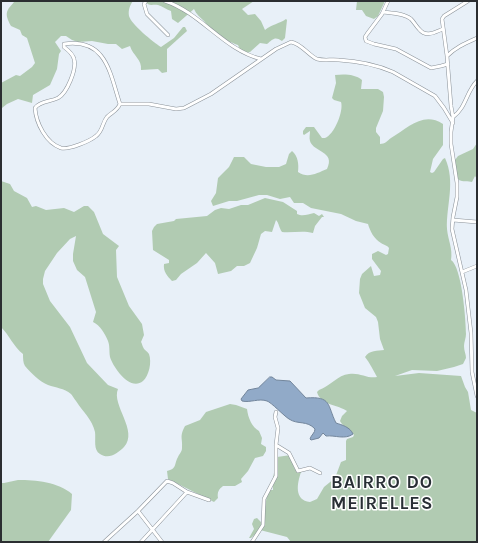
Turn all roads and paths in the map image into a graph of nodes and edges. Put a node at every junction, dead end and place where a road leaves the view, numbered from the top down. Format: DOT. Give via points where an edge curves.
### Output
graph roads {
  1 [pos="146,1"];
  2 [pos="165,1"];
  3 [pos="388,1"];
  4 [pos="468,1"];
  5 [pos="383,12"];
  6 [pos="443,29"];
  7 [pos="168,35"];
  8 [pos="477,38"];
  9 [pos="447,56"];
  10 [pos="261,59"];
  11 [pos="448,64"];
  12 [pos="477,81"];
  13 [pos="120,104"];
  14 [pos="453,117"];
  15 [pos="452,123"];
  16 [pos="453,220"];
  17 [pos="477,222"];
  18 [pos="477,266"];
  19 [pos="462,272"];
  20 [pos="477,396"];
  21 [pos="276,412"];
  22 [pos="276,445"];
  23 [pos="320,473"];
  24 [pos="187,492"];
  25 [pos="209,500"];
  26 [pos="138,511"];
  27 [pos="153,530"];
  28 [pos="104,542"];
  29 [pos="141,542"];
  30 [pos="162,542"];
  31 [pos="252,542"];
  1 -- 7 [label="street" via="144,4 147,14"];
  2 -- 10 [label="street" via="182,8 250,57"];
  3 -- 5 [label="street"];
  4 -- 6 [label="street" via="443,18"];
  5 -- 6 [label="street" via="410,19 424,34"];
  5 -- 11 [label="street" via="366,34 366,41 396,49 431,68"];
  6 -- 9 [label="street"];
  8 -- 9 [label="street" via="454,49"];
  9 -- 11 [label="street"];
  10 -- 13 [label="street" via="212,94 184,108"];
  10 -- 15 [label="street" via="292,42 319,59 346,61 386,69 434,96"];
  11 -- 14 [label="street"];
  12 -- 14 [label="street" via="458,114"];
  13 -- 13 [label="street" via="104,58 89,47 64,44 75,60 70,83 62,96 39,104 35,111 42,131 60,148 65,148 95,136 106,118 114,113"];
  14 -- 15 [label="street"];
  15 -- 16 [label="street" via="451,144 458,183"];
  16 -- 17 [label="street"];
  16 -- 19 [label="street" via="452,229"];
  18 -- 19 [label="street"];
  19 -- 20 [label="street" via="470,320 472,372"];
  21 -- 22 [label="street"];
  22 -- 23 [label="street" via="289,453 298,471 310,468"];
  22 -- 31 [label="street" via="275,479 264,499 263,524"];
  24 -- 25 [label="street"];
  24 -- 26 [label="street" via="167,481"];
  24 -- 27 [label="street"];
  26 -- 27 [label="street"];
  26 -- 28 [label="street"];
  27 -- 29 [label="street"];
  27 -- 30 [label="street"];
}
